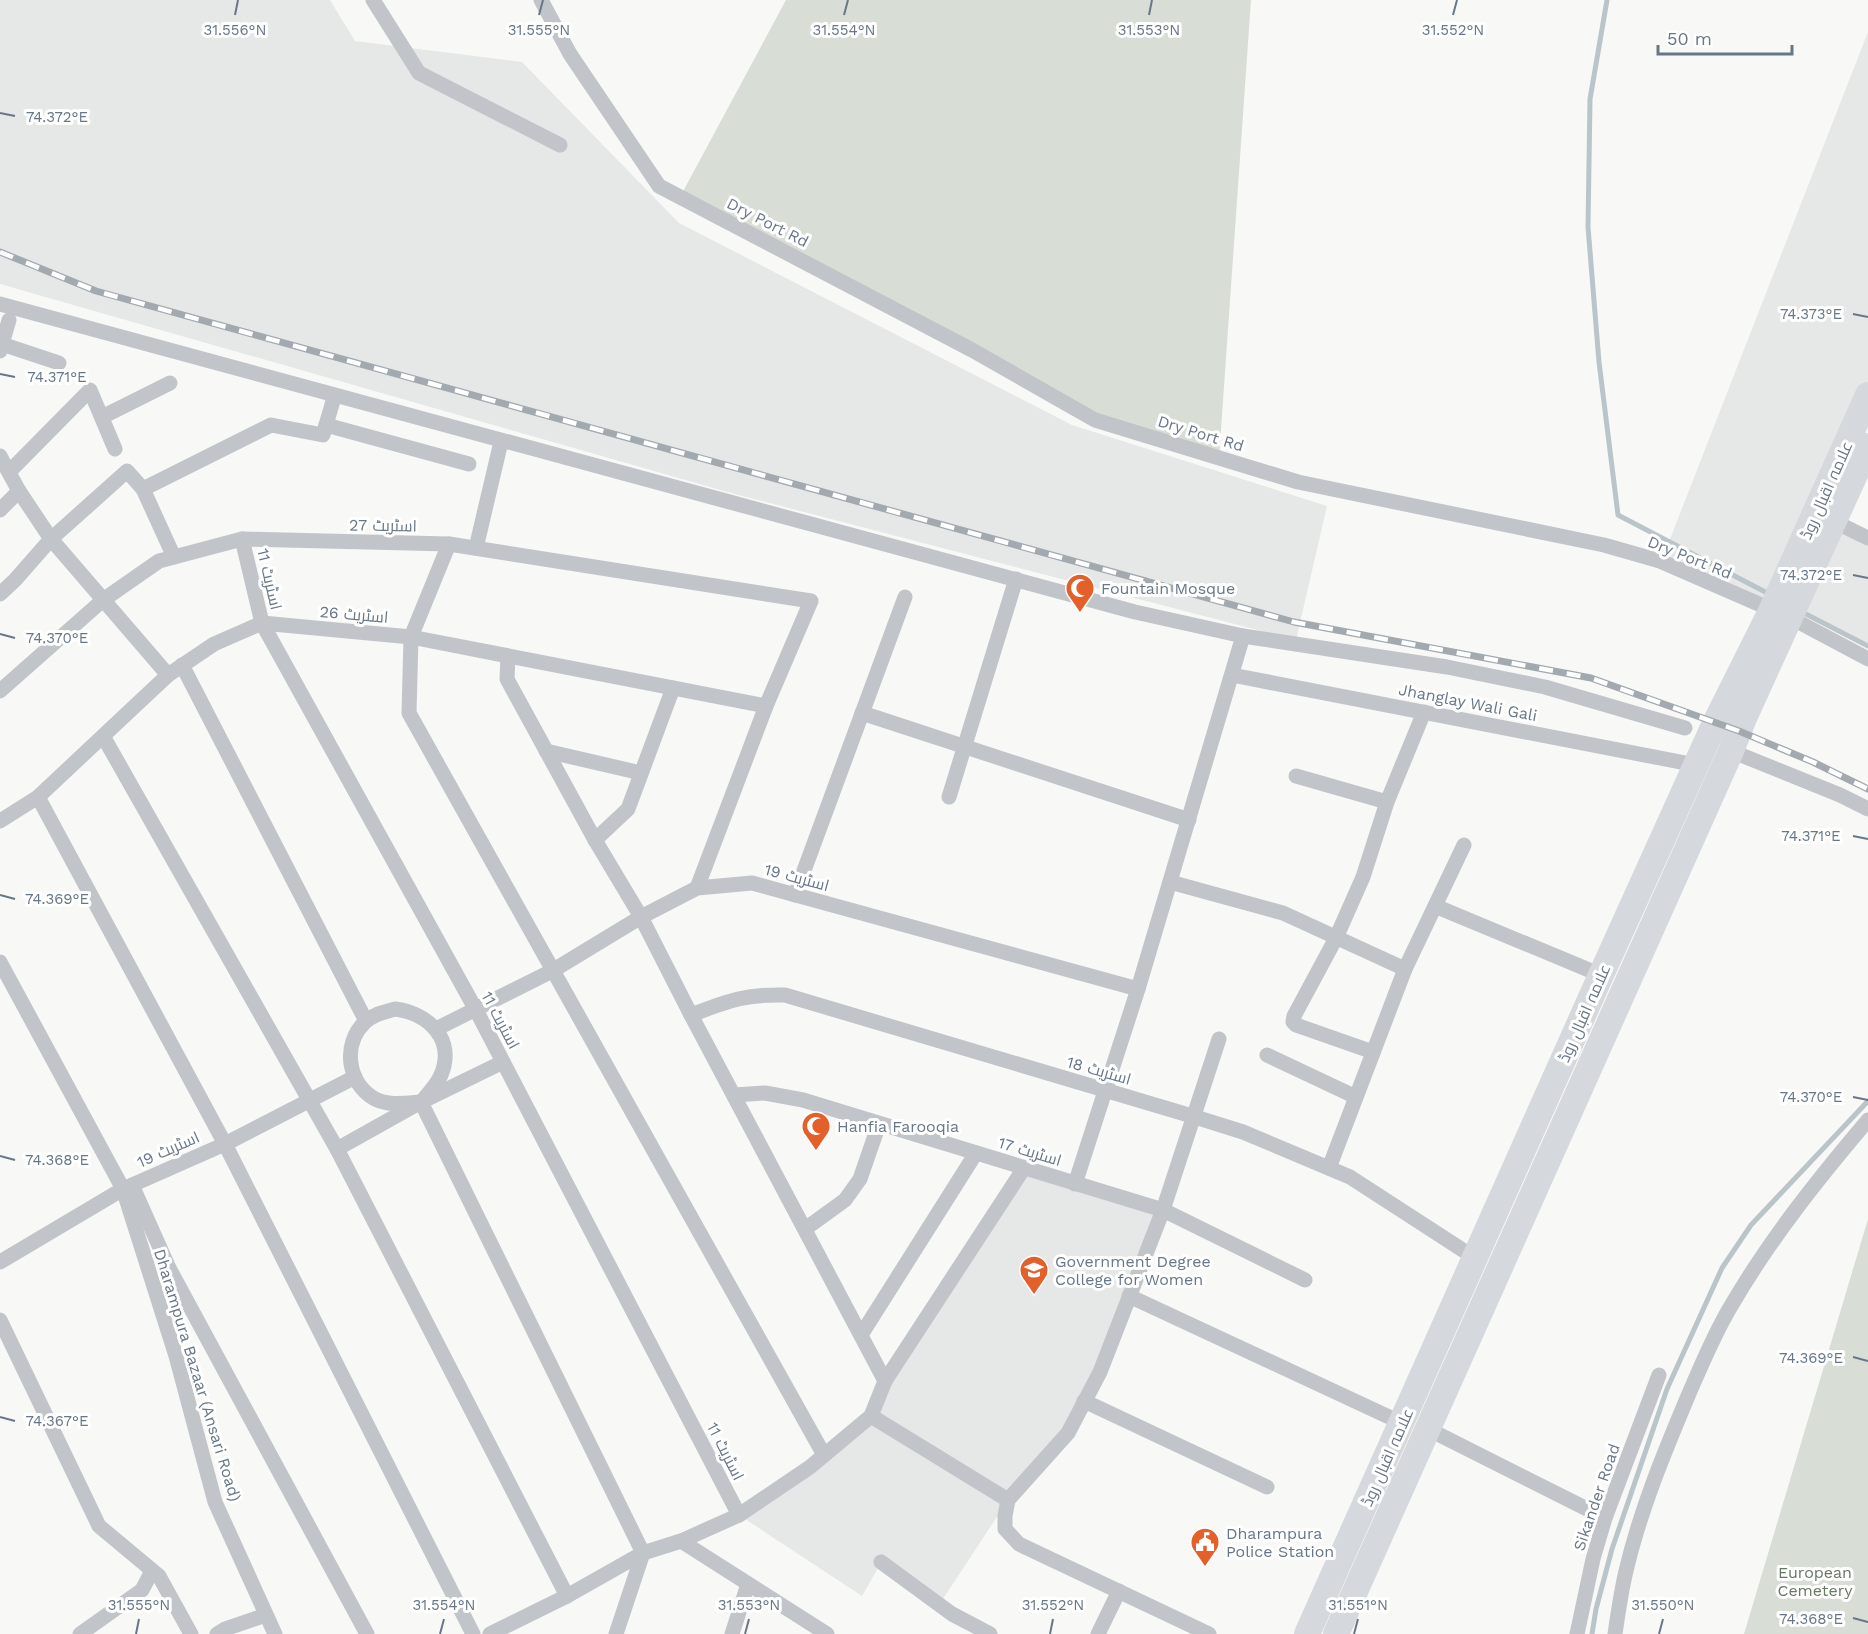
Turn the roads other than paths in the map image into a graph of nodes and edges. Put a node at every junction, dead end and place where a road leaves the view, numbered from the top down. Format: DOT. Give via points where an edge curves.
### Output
graph roads {
  1 [pos="373,0"];
  2 [pos="541,0"];
  3 [pos="560,144"];
  4 [pos="0,304"];
  5 [pos="9,320"];
  6 [pos="1,347"];
  7 [pos="59,363"];
  8 [pos="170,383"];
  9 [pos="1868,394"];
  10 [pos="333,401"];
  11 [pos="102,417"];
  12 [pos="326,425"];
  13 [pos="500,446"];
  14 [pos="1868,446"];
  15 [pos="115,449"];
  16 [pos="0,456"];
  17 [pos="469,464"];
  18 [pos="9,472"];
  19 [pos="143,489"];
  20 [pos="19,491"];
  21 [pos="0,510"];
  22 [pos="1833,521"];
  23 [pos="1868,538"];
  24 [pos="51,539"];
  25 [pos="242,539"];
  26 [pos="449,544"];
  27 [pos="476,548"];
  28 [pos="174,557"];
  29 [pos="1016,579"];
  30 [pos="0,594"];
  31 [pos="905,597"];
  32 [pos="103,600"];
  33 [pos="1781,614"];
  34 [pos="262,623"];
  35 [pos="1243,636"];
  36 [pos="411,637"];
  37 [pos="508,656"];
  38 [pos="1868,659"];
  39 [pos="182,666"];
  40 [pos="168,675"];
  41 [pos="1232,675"];
  42 [pos="673,688"];
  43 [pos="0,691"];
  44 [pos="766,706"];
  45 [pos="1424,712"];
  46 [pos="862,713"];
  47 [pos="1685,728"];
  48 [pos="103,736"];
  49 [pos="966,747"];
  50 [pos="546,751"];
  51 [pos="1731,752"];
  52 [pos="1696,765"];
  53 [pos="641,773"];
  54 [pos="1296,776"];
  55 [pos="38,797"];
  56 [pos="949,797"];
  57 [pos="1387,802"];
  58 [pos="1868,808"];
  59 [pos="1189,820"];
  60 [pos="0,821"];
  61 [pos="595,840"];
  62 [pos="1464,845"];
  63 [pos="1170,882"];
  64 [pos="697,888"];
  65 [pos="795,895"];
  66 [pos="1435,906"];
  67 [pos="641,917"];
  68 [pos="1336,938"];
  69 [pos="0,962"];
  70 [pos="1405,969"];
  71 [pos="552,971"];
  72 [pos="1601,975"];
  73 [pos="1138,989"];
  74 [pos="476,1010"];
  75 [pos="691,1015"];
  76 [pos="366,1021"];
  77 [pos="436,1029"];
  78 [pos="1219,1039"];
  79 [pos="1373,1052"];
  80 [pos="1267,1055"];
  81 [pos="503,1062"];
  82 [pos="355,1077"];
  83 [pos="1104,1090"];
  84 [pos="734,1095"];
  85 [pos="1356,1096"];
  86 [pos="310,1099"];
  87 [pos="421,1102"];
  88 [pos="1192,1116"];
  89 [pos="1868,1120"];
  90 [pos="879,1124"];
  91 [pos="225,1144"];
  92 [pos="337,1149"];
  93 [pos="976,1153"];
  94 [pos="1024,1168"];
  95 [pos="1329,1168"];
  96 [pos="1075,1184"];
  97 [pos="127,1187"];
  98 [pos="1507,1189"];
  99 [pos="1531,1199"];
  100 [pos="1163,1210"];
  101 [pos="805,1229"];
  102 [pos="1475,1258"];
  103 [pos="0,1262"];
  104 [pos="1305,1280"];
  105 [pos="1129,1296"];
  106 [pos="0,1320"];
  107 [pos="861,1335"];
  108 [pos="1659,1375"];
  109 [pos="885,1381"];
  110 [pos="1084,1401"];
  111 [pos="871,1416"];
  112 [pos="1402,1423"];
  113 [pos="1428,1428"];
  114 [pos="824,1455"];
  115 [pos="1267,1487"];
  116 [pos="1008,1500"];
  117 [pos="739,1515"];
  118 [pos="1605,1518"];
  119 [pos="681,1541"];
  120 [pos="643,1553"];
  121 [pos="881,1562"];
  122 [pos="152,1571"];
  123 [pos="748,1584"];
  124 [pos="1119,1591"];
  125 [pos="567,1596"];
  126 [pos="266,1615"];
  127 [pos="1204,1633"];
  128 [pos="80,1634"];
  129 [pos="191,1634"];
  130 [pos="217,1634"];
  131 [pos="275,1634"];
  132 [pos="366,1634"];
  133 [pos="473,1634"];
  134 [pos="490,1634"];
  135 [pos="616,1634"];
  136 [pos="732,1634"];
  137 [pos="827,1634"];
  138 [pos="990,1634"];
  139 [pos="1098,1634"];
  140 [pos="1307,1634"];
  141 [pos="1336,1634"];
  142 [pos="1577,1634"];
  143 [pos="1615,1634"];
  1 -- 3 [label="street" via="419,74"];
  2 -- 33 [label="street, Dry Port Rd" via="570,54 659,186 972,350 1095,420 1298,482 1604,545 1660,561"];
  4 -- 29 [label="street"];
  5 -- 6 [label="street"];
  6 -- 7 [label="street"];
  8 -- 11 [label="street"];
  9 -- 33 [label="main road, علامہ اقبال روڈ"];
  10 -- 12 [label="street"];
  11 -- 15 [label="street"];
  11 -- 18 [label="street" via="90,390"];
  12 -- 17 [label="street"];
  12 -- 19 [label="street" via="323,435 271,425"];
  13 -- 27 [label="street"];
  14 -- 22 [label="main road, علامہ اقبال روڈ"];
  16 -- 18 [label="street"];
  18 -- 20 [label="street"];
  19 -- 24 [label="street" via="127,471"];
  19 -- 28 [label="street"];
  20 -- 21 [label="street"];
  20 -- 24 [label="street"];
  22 -- 23 [label="street"];
  22 -- 33 [label="main road, علامہ اقبال روڈ"];
  24 -- 30 [label="street"];
  24 -- 32 [label="street"];
  25 -- 26 [label="street, اسٹریٹ 27"];
  25 -- 28 [label="street, اسٹریٹ 27"];
  25 -- 34 [label="street, اسٹریٹ 11"];
  26 -- 27 [label="street, اسٹریٹ 27"];
  26 -- 36 [label="street"];
  27 -- 44 [label="street, اسٹریٹ 27" via="811,601"];
  28 -- 32 [label="street, اسٹریٹ 27" via="159,561"];
  29 -- 35 [label="street" via="1135,612"];
  29 -- 49 [label="street"];
  31 -- 46 [label="street"];
  32 -- 40 [label="street"];
  32 -- 43 [label="street, اسٹریٹ 27"];
  33 -- 38 [label="street, Dry Port Rd"];
  33 -- 51 [label="main road, علامہ اقبال روڈ"];
  33 -- 52 [label="main road, علامہ اقبال روڈ"];
  34 -- 36 [label="street, اسٹریٹ 26"];
  34 -- 39 [label="street, اسٹریٹ 26" via="214,644"];
  34 -- 74 [label="street, اسٹریٹ 11"];
  35 -- 41 [label="street"];
  35 -- 47 [label="street" via="1447,667 1545,687"];
  36 -- 37 [label="street, اسٹریٹ 26"];
  36 -- 71 [label="street" via="409,713"];
  37 -- 42 [label="street, اسٹریٹ 26"];
  37 -- 50 [label="street" via="507,679"];
  39 -- 40 [label="street, اسٹریٹ 26"];
  39 -- 76 [label="street"];
  40 -- 48 [label="street, اسٹریٹ 26"];
  41 -- 45 [label="street, Jhanglay Wali Gali"];
  41 -- 59 [label="street"];
  42 -- 44 [label="street, اسٹریٹ 26"];
  42 -- 53 [label="street"];
  44 -- 64 [label="street"];
  45 -- 52 [label="street, Jhanglay Wali Gali"];
  45 -- 57 [label="street"];
  46 -- 49 [label="street"];
  46 -- 65 [label="street"];
  48 -- 55 [label="street, اسٹریٹ 26"];
  48 -- 86 [label="street"];
  49 -- 56 [label="street"];
  49 -- 59 [label="street"];
  50 -- 53 [label="street"];
  50 -- 61 [label="street"];
  51 -- 58 [label="street"];
  51 -- 99 [label="main road, علامہ اقبال روڈ"];
  52 -- 72 [label="main road, علامہ اقبال روڈ"];
  53 -- 61 [label="street" via="628,809"];
  54 -- 57 [label="street"];
  55 -- 60 [label="street, اسٹریٹ 26"];
  55 -- 91 [label="street"];
  57 -- 68 [label="street" via="1363,877"];
  59 -- 63 [label="street"];
  61 -- 67 [label="street"];
  62 -- 66 [label="street"];
  63 -- 68 [label="street" via="1283,913"];
  63 -- 73 [label="street"];
  64 -- 65 [label="street, اسٹریٹ 19" via="752,883"];
  64 -- 67 [label="street, اسٹریٹ 19"];
  65 -- 73 [label="street, اسٹریٹ 19"];
  66 -- 70 [label="street"];
  66 -- 72 [label="street"];
  67 -- 71 [label="street, اسٹریٹ 19"];
  67 -- 75 [label="street"];
  68 -- 70 [label="street"];
  68 -- 79 [label="street" via="1293,1022"];
  69 -- 97 [label="street"];
  70 -- 79 [label="street"];
  71 -- 74 [label="street, اسٹریٹ 19"];
  71 -- 114 [label="street"];
  72 -- 98 [label="main road, علامہ اقبال روڈ"];
  73 -- 83 [label="street"];
  74 -- 77 [label="street, اسٹریٹ 19"];
  74 -- 81 [label="street, اسٹریٹ 11"];
  75 -- 83 [label="street, اسٹریٹ 18" via="735,998 785,995"];
  75 -- 84 [label="street"];
  76 -- 77 [label="street" via="395,1009 411,1011"];
  76 -- 82 [label="street" via="351,1047"];
  77 -- 87 [label="street" via="445,1060 441,1075"];
  78 -- 88 [label="street"];
  79 -- 85 [label="street"];
  80 -- 85 [label="street"];
  81 -- 87 [label="street"];
  81 -- 117 [label="street, اسٹریٹ 11"];
  82 -- 86 [label="street, اسٹریٹ 19"];
  82 -- 87 [label="street" via="363,1090 376,1099 390,1104"];
  83 -- 88 [label="street, اسٹریٹ 18"];
  83 -- 96 [label="street"];
  84 -- 90 [label="street, اسٹریٹ 17" via="765,1093"];
  84 -- 101 [label="street"];
  85 -- 95 [label="street"];
  86 -- 91 [label="street, اسٹریٹ 19"];
  86 -- 92 [label="street"];
  87 -- 92 [label="street"];
  87 -- 120 [label="street"];
  88 -- 95 [label="street, اسٹریٹ 18" via="1243,1132"];
  88 -- 100 [label="street"];
  89 -- 143 [label="street" via="1816,1181 1765,1252 1710,1347 1661,1460 1626,1571"];
  90 -- 93 [label="street, اسٹریٹ 17"];
  90 -- 101 [label="street" via="860,1179 845,1200"];
  91 -- 97 [label="street, اسٹریٹ 19"];
  91 -- 133 [label="street"];
  92 -- 125 [label="street"];
  93 -- 94 [label="street, اسٹریٹ 17"];
  93 -- 107 [label="street"];
  94 -- 96 [label="street, اسٹریٹ 17"];
  94 -- 109 [label="street"];
  95 -- 102 [label="street, اسٹریٹ 18" via="1350,1177"];
  96 -- 100 [label="street, اسٹریٹ 17"];
  97 -- 103 [label="street, اسٹریٹ 19"];
  97 -- 126 [label="street, Dharampura Bazaar (Ansari Road)" via="215,1502"];
  97 -- 132 [label="street"];
  98 -- 99 [label="main road"];
  98 -- 102 [label="main road, علامہ اقبال روڈ"];
  99 -- 113 [label="main road, علامہ اقبال روڈ"];
  100 -- 104 [label="street, اسٹریٹ 17"];
  100 -- 105 [label="street"];
  101 -- 107 [label="street"];
  102 -- 112 [label="main road, علامہ اقبال روڈ"];
  105 -- 110 [label="street" via="1100,1372"];
  105 -- 112 [label="street"];
  106 -- 122 [label="street" via="99,1526"];
  107 -- 109 [label="street"];
  108 -- 118 [label="street, Sikander Road"];
  109 -- 111 [label="street"];
  110 -- 115 [label="street"];
  110 -- 116 [label="street" via="1068,1433"];
  111 -- 114 [label="street"];
  111 -- 116 [label="street"];
  112 -- 140 [label="main road, علامہ اقبال روڈ"];
  113 -- 118 [label="street"];
  113 -- 141 [label="main road, علامہ اقبال روڈ"];
  114 -- 117 [label="street"];
  116 -- 124 [label="street" via="1005,1529 1019,1544"];
  117 -- 119 [label="street"];
  118 -- 142 [label="street, Sikander Road"];
  119 -- 120 [label="street"];
  119 -- 123 [label="street"];
  120 -- 125 [label="street"];
  120 -- 135 [label="street"];
  121 -- 138 [label="street" via="952,1614"];
  122 -- 128 [label="street" via="142,1590"];
  122 -- 129 [label="street" via="159,1576"];
  123 -- 136 [label="street"];
  123 -- 137 [label="street"];
  124 -- 127 [label="street"];
  124 -- 139 [label="street"];
  125 -- 134 [label="street"];
  126 -- 130 [label="street"];
  126 -- 131 [label="street, Dharampura Bazaar (Ansari Road)"];
}
